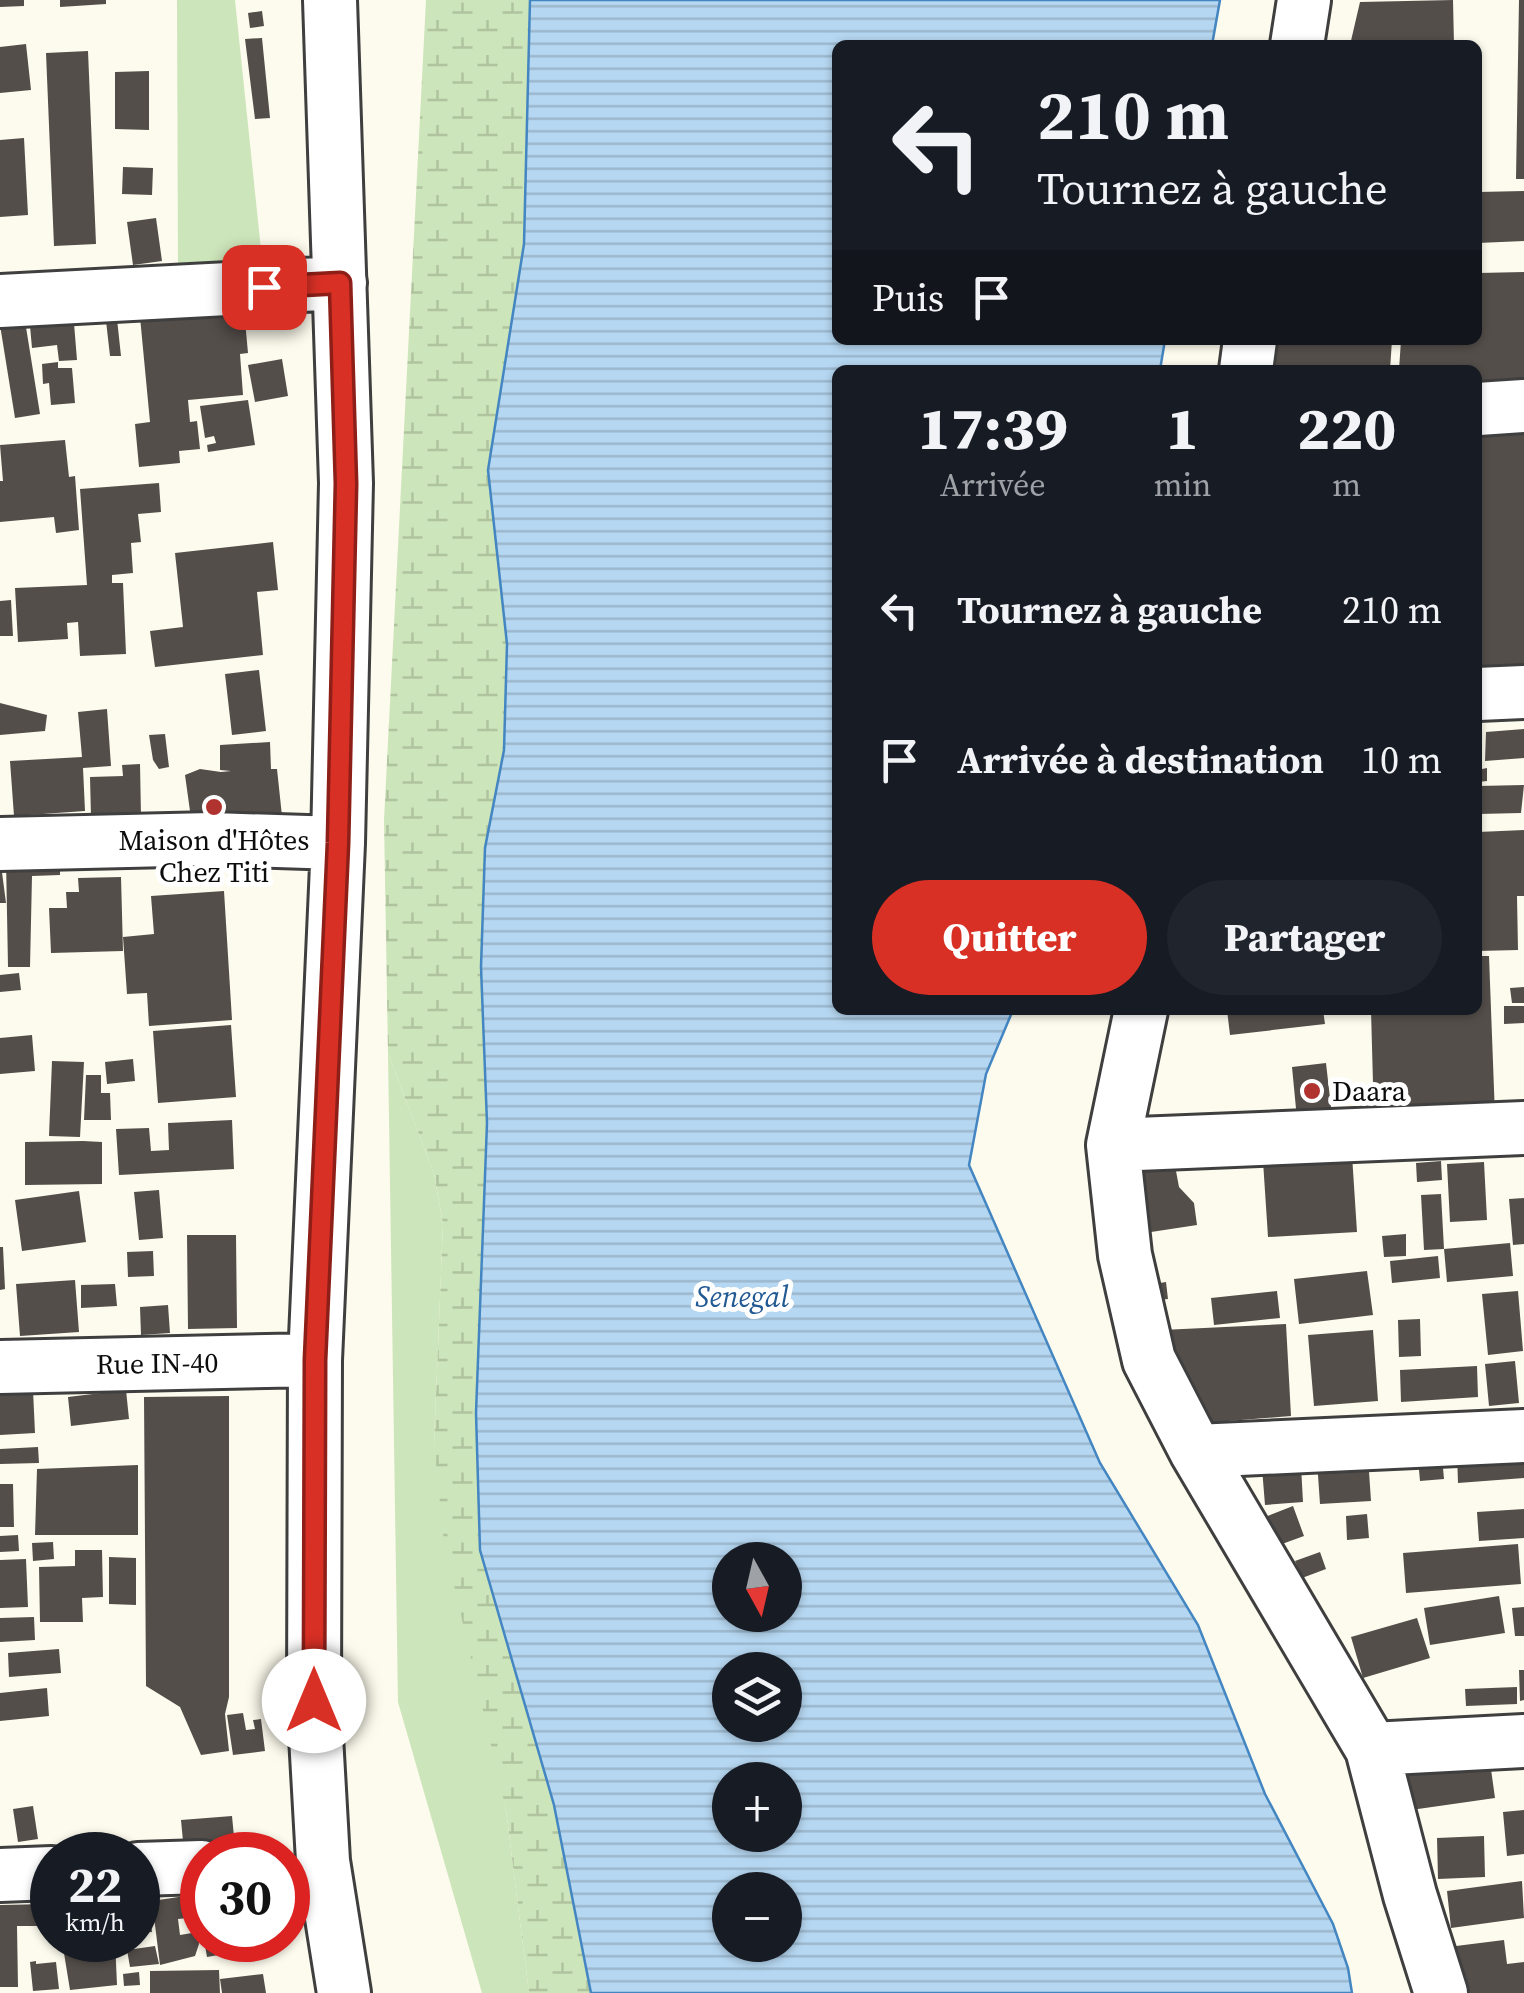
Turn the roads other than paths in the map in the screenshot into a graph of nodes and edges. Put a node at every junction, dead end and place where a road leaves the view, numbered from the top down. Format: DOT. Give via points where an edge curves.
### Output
graph roads {
  1 [pos="330,0"];
  2 [pos="1304,0"];
  3 [pos="1298,40"];
  4 [pos="340,283"];
  5 [pos="0,301"];
  6 [pos="1524,406"];
  7 [pos="1482,409"];
  8 [pos="1524,692"];
  9 [pos="1482,694"];
  10 [pos="338,843"];
  11 [pos="0,844"];
  12 [pos="1140,1015"];
  13 [pos="1524,1128"];
  14 [pos="1114,1145"];
  15 [pos="315,1360"];
  16 [pos="0,1366"];
  17 [pos="1524,1436"];
  18 [pos="1196,1451"];
  19 [pos="1524,1741"];
  20 [pos="1372,1750"];
  21 [pos="307,1832"];
  22 [pos="30,1874"];
  23 [pos="0,1875"];
  24 [pos="310,1879"];
  25 [pos="344,1993"];
  26 [pos="1441,1993"];
  1 -- 4 [label="street"];
  2 -- 3 [label="street"];
  4 -- 5 [label="street"];
  4 -- 10 [label="street" via="346,484"];
  6 -- 7 [label="street"];
  8 -- 9 [label="street"];
  10 -- 11 [label="street"];
  10 -- 15 [label="street"];
  12 -- 14 [label="street"];
  13 -- 14 [label="street"];
  14 -- 18 [label="street" via="1124,1254 1150,1360"];
  15 -- 16 [label="street, Rue IN-40"];
  15 -- 21 [label="street" via="314,1701"];
  17 -- 18 [label="street"];
  18 -- 20 [label="street"];
  19 -- 20 [label="street"];
  20 -- 26 [label="street"];
  22 -- 23 [label="street"];
  24 -- 25 [label="street"];
}
